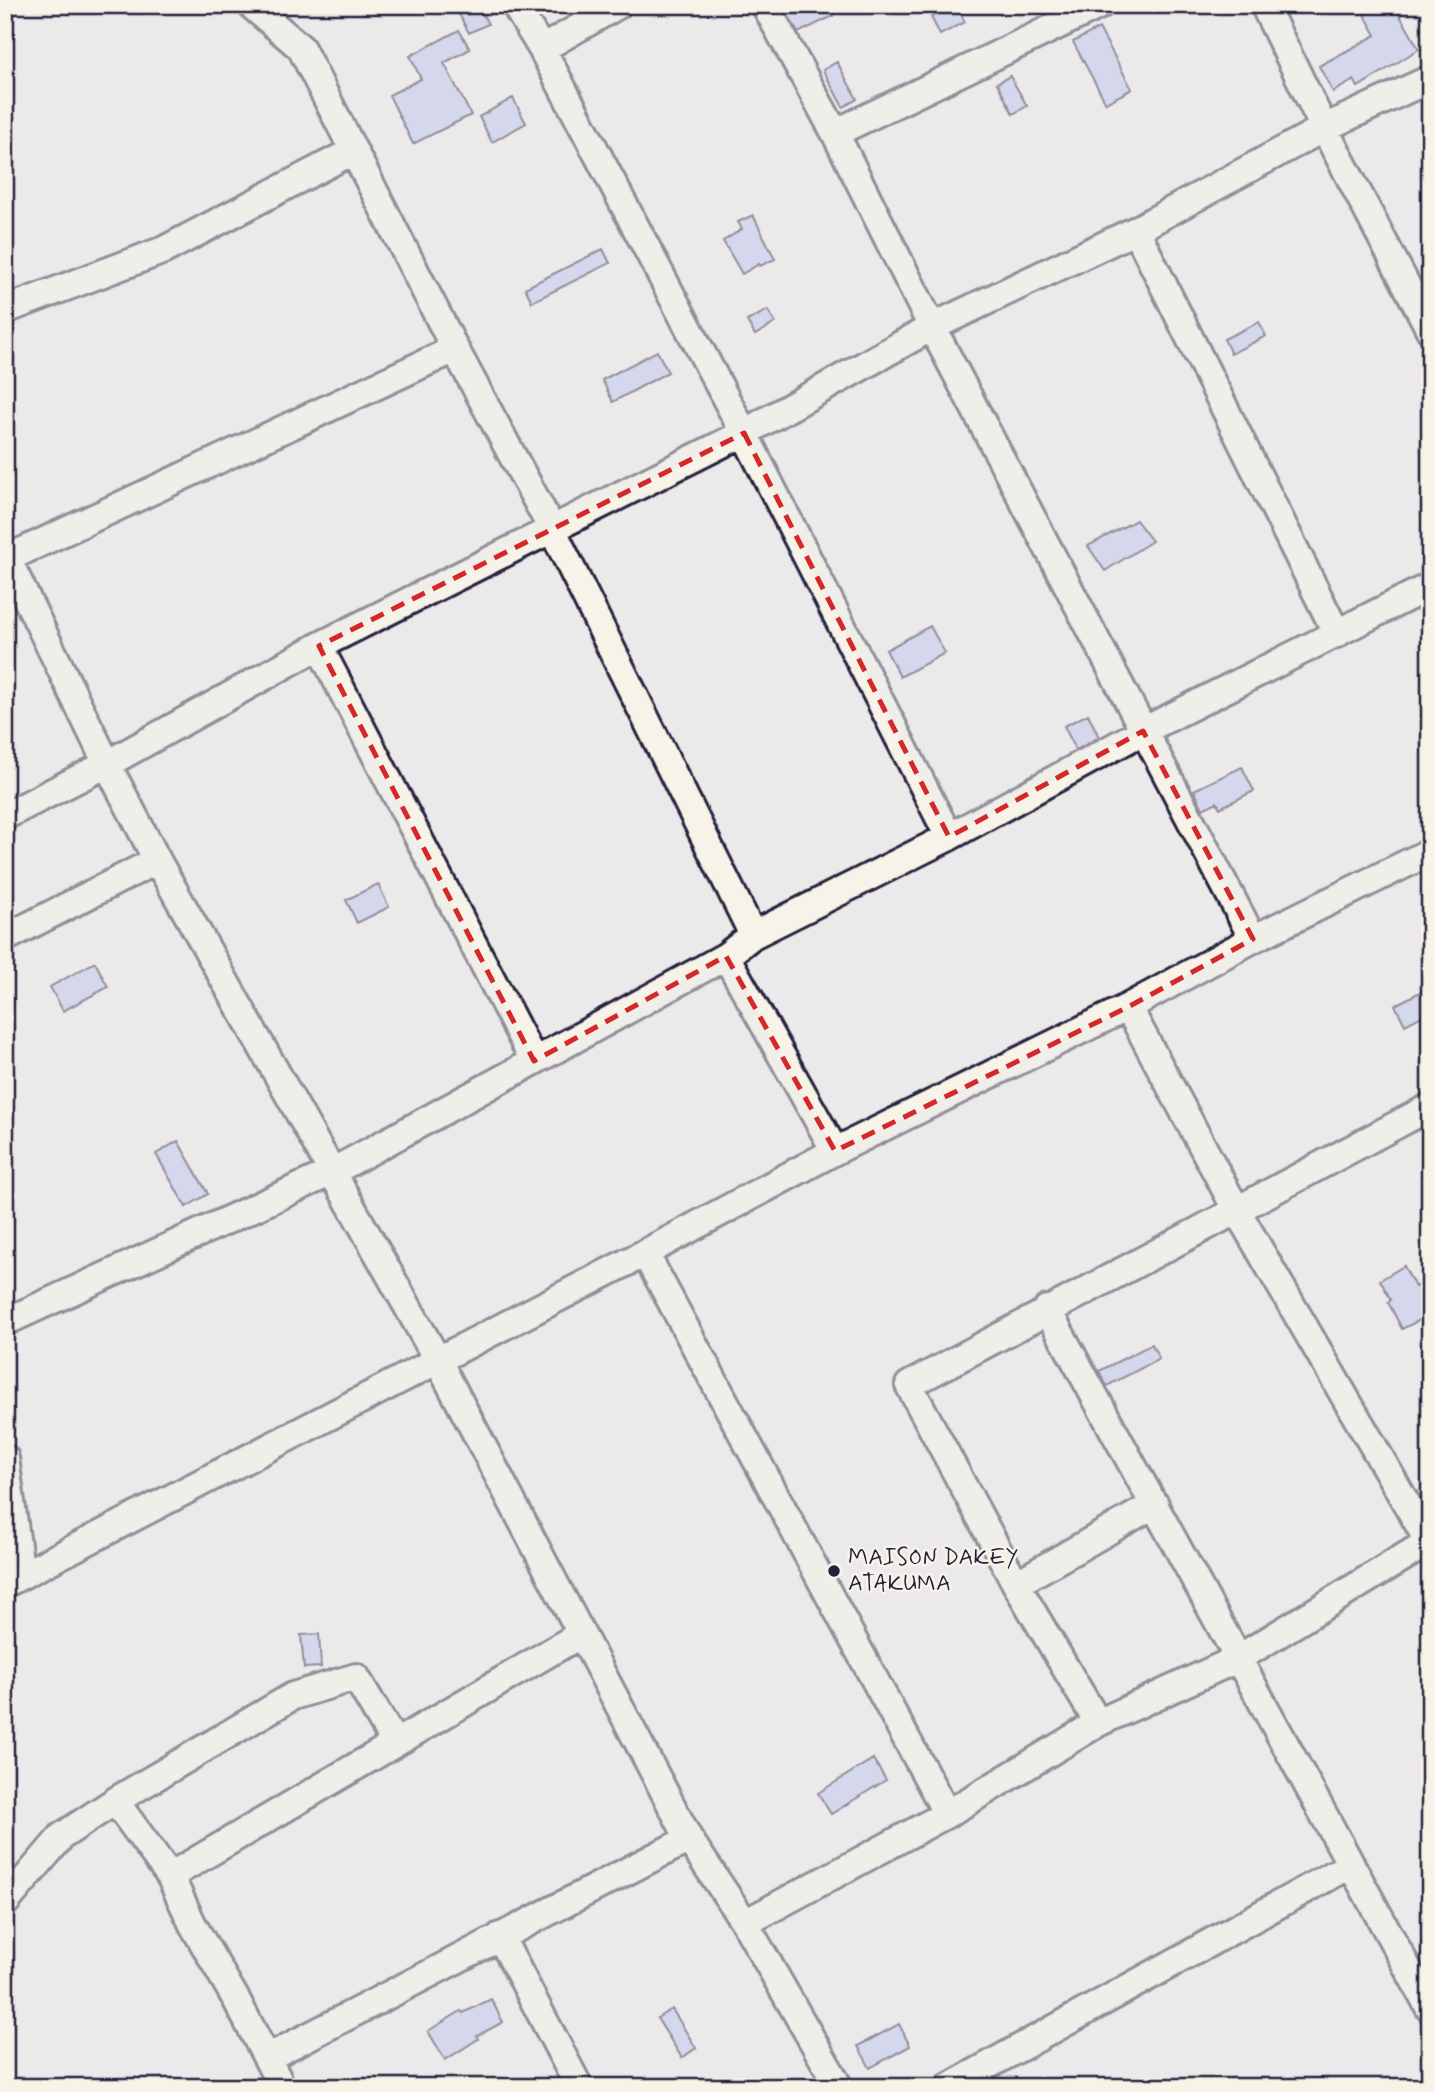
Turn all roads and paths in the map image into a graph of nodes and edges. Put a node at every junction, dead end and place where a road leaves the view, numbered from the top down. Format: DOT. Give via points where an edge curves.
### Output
graph roads {
  1 [pos="251,5"];
  2 [pos="515,5"];
  3 [pos="618,5"];
  4 [pos="765,5"];
  5 [pos="1100,5"];
  6 [pos="1264,5"];
  7 [pos="542,49"];
  8 [pos="1430,79"];
  9 [pos="1324,128"];
  10 [pos="835,133"];
  11 [pos="354,151"];
  12 [pos="1136,230"];
  13 [pos="5,310"];
  14 [pos="932,327"];
  15 [pos="1430,330"];
  16 [pos="455,349"];
  17 [pos="744,433"];
  18 [pos="552,531"];
  19 [pos="6,556"];
  20 [pos="1430,586"];
  21 [pos="1337,634"];
  22 [pos="319,646"];
  23 [pos="1143,731"];
  24 [pos="107,764"];
  25 [pos="5,816"];
  26 [pos="948,837"];
  27 [pos="1430,852"];
  28 [pos="157,860"];
  29 [pos="753,935"];
  30 [pos="5,938"];
  31 [pos="1253,939"];
  32 [pos="726,956"];
  33 [pos="1128,1007"];
  34 [pos="534,1061"];
  35 [pos="1430,1107"];
  36 [pos="835,1151"];
  37 [pos="332,1172"];
  38 [pos="1236,1209"];
  39 [pos="645,1253"];
  40 [pos="1047,1309"];
  41 [pos="5,1322"];
  42 [pos="437,1359"];
  43 [pos="5,1458"];
  44 [pos="1155,1504"];
  45 [pos="1429,1542"];
  46 [pos="13,1580"];
  47 [pos="1016,1584"];
  48 [pos="581,1634"];
  49 [pos="1239,1658"];
  50 [pos="1098,1723"];
  51 [pos="395,1743"];
  52 [pos="115,1801"];
  53 [pos="947,1814"];
  54 [pos="689,1839"];
  55 [pos="1350,1866"];
  56 [pos="170,1876"];
  57 [pos="5,1903"];
  58 [pos="745,1923"];
  59 [pos="500,1936"];
  60 [pos="1430,2009"];
  61 [pos="267,2058"];
  62 [pos="282,2087"];
  63 [pos="579,2087"];
  64 [pos="839,2087"];
  65 [pos="949,2087"];
  1 -- 11 [label="street" via="301,48"];
  2 -- 7 [label="street"];
  3 -- 7 [label="street"];
  4 -- 10 [label="street"];
  5 -- 10 [label="street"];
  6 -- 9 [label="street"];
  7 -- 17 [label="street"];
  8 -- 9 [label="street"];
  9 -- 12 [label="street"];
  9 -- 15 [label="street"];
  10 -- 14 [label="street"];
  11 -- 13 [label="street" via="164,250"];
  11 -- 16 [label="street"];
  12 -- 14 [label="street"];
  12 -- 21 [label="street"];
  14 -- 17 [label="street"];
  14 -- 23 [label="street"];
  16 -- 18 [label="street"];
  16 -- 19 [label="street"];
  17 -- 18 [label="street"];
  17 -- 26 [label="street"];
  18 -- 22 [label="street"];
  18 -- 29 [label="street"];
  19 -- 24 [label="street"];
  20 -- 21 [label="street"];
  21 -- 23 [label="street"];
  22 -- 24 [label="street"];
  22 -- 34 [label="street"];
  23 -- 26 [label="street"];
  23 -- 31 [label="street"];
  24 -- 25 [label="street"];
  24 -- 28 [label="street"];
  26 -- 29 [label="street"];
  27 -- 31 [label="street"];
  28 -- 30 [label="street"];
  28 -- 37 [label="street"];
  29 -- 32 [label="street"];
  31 -- 33 [label="street"];
  32 -- 34 [label="street"];
  32 -- 36 [label="street"];
  33 -- 36 [label="street"];
  33 -- 38 [label="street"];
  34 -- 37 [label="street"];
  35 -- 38 [label="street"];
  36 -- 39 [label="street"];
  37 -- 41 [label="street"];
  37 -- 42 [label="street"];
  38 -- 40 [label="street"];
  38 -- 45 [label="street"];
  39 -- 42 [label="street"];
  39 -- 53 [label="street"];
  40 -- 44 [label="street"];
  40 -- 47 [label="street" via="909,1385"];
  42 -- 46 [label="street"];
  42 -- 48 [label="street"];
  43 -- 46 [label="street"];
  44 -- 47 [label="street"];
  44 -- 49 [label="street"];
  45 -- 49 [label="street"];
  47 -- 50 [label="street"];
  48 -- 51 [label="street"];
  48 -- 54 [label="street"];
  49 -- 50 [label="street"];
  49 -- 55 [label="street"];
  50 -- 53 [label="street"];
  51 -- 52 [label="street" via="356,1677 293,1696"];
  51 -- 56 [label="street"];
  52 -- 56 [label="street"];
  52 -- 57 [label="street" via="62,1836"];
  53 -- 58 [label="street"];
  54 -- 58 [label="street"];
  54 -- 59 [label="street"];
  55 -- 60 [label="street"];
  55 -- 65 [label="street"];
  56 -- 61 [label="street"];
  58 -- 64 [label="street"];
  59 -- 61 [label="street"];
  59 -- 63 [label="street"];
  61 -- 62 [label="street"];
}
